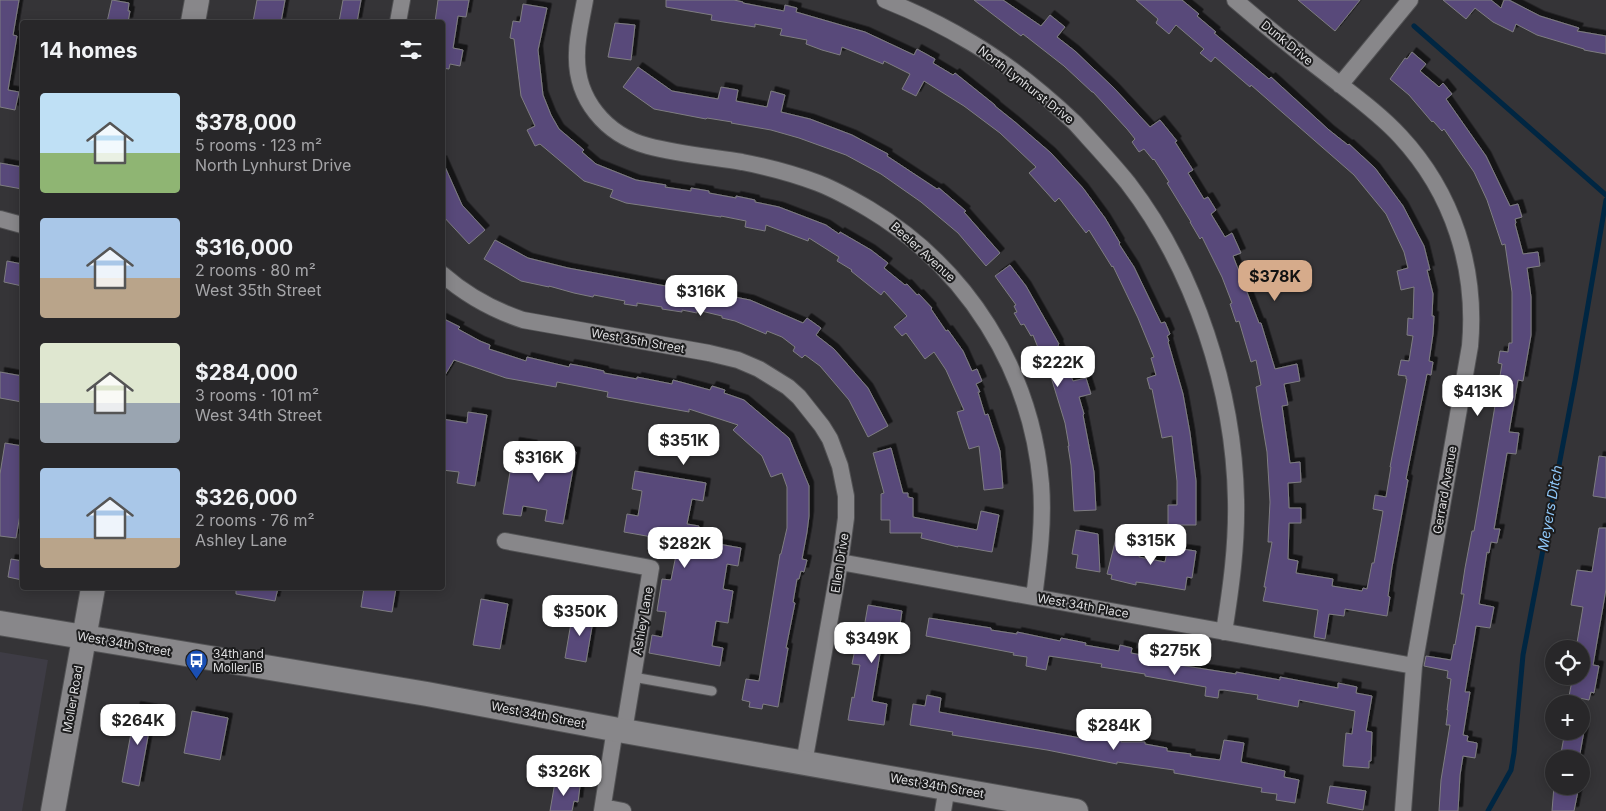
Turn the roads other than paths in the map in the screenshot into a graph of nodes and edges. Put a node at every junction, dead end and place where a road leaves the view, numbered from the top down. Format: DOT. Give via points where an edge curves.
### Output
graph roads {
  1 [pos="196,0"];
  2 [pos="402,0"];
  3 [pos="585,0"];
  4 [pos="885,0"];
  5 [pos="1235,0"];
  6 [pos="1410,0"];
  7 [pos="193,20"];
  8 [pos="398,20"];
  9 [pos="1340,85"];
  10 [pos="0,219"];
  11 [pos="20,224"];
  12 [pos="445,276"];
  13 [pos="822,426"];
  14 [pos="505,541"];
  15 [pos="840,562"];
  16 [pos="93,590"];
  17 [pos="1034,597"];
  18 [pos="0,623"];
  19 [pos="1224,632"];
  20 [pos="84,638"];
  21 [pos="1414,666"];
  22 [pos="633,677"];
  23 [pos="712,692"];
  24 [pos="619,730"];
  25 [pos="804,763"];
  26 [pos="947,787"];
  27 [pos="602,809"];
  28 [pos="53,811"];
  29 [pos="623,811"];
  30 [pos="943,811"];
  31 [pos="1076,811"];
  32 [pos="1403,811"];
  1 -- 7 [label="street"];
  2 -- 8 [label="street"];
  3 -- 17 [label="street, Beeler Avenue" via="577,55 579,77 594,110 618,134 655,148 787,172 846,195 899,228 958,283 979,311 1006,358 1024,398 1035,442 1042,522"];
  4 -- 19 [label="street, North Lynhurst Drive" via="934,22 993,56 1066,115 1128,184 1172,253 1212,350 1230,430 1236,524"];
  5 -- 9 [label="street, Dunk Drive"];
  6 -- 9 [label="street"];
  9 -- 21 [label="street, Gerrard Avenue" via="1399,134 1427,169 1456,226 1470,288 1469,354"];
  10 -- 11 [label="street"];
  12 -- 13 [label="street, West 35th Street" via="470,295 523,320 709,353 745,363 788,387"];
  13 -- 15 [label="street, Ellen Drive" via="838,460 846,496"];
  14 -- 22 [label="street, Ashley Lane" via="652,568"];
  15 -- 17 [label="street, West 34th Place"];
  15 -- 25 [label="street, Ellen Drive"];
  16 -- 20 [label="street, Moller Road"];
  17 -- 19 [label="street, West 34th Place"];
  18 -- 20 [label="street, West 34th Street"];
  19 -- 21 [label="street, West 34th Place"];
  20 -- 24 [label="street, West 34th Street" via="427,694"];
  20 -- 28 [label="street, Moller Road"];
  21 -- 32 [label="street, Gerrard Avenue"];
  22 -- 23 [label="lane"];
  22 -- 24 [label="street, Ashley Lane"];
  24 -- 25 [label="street, West 34th Street"];
  24 -- 27 [label="street, Ashley Lane"];
  25 -- 26 [label="street, West 34th Street"];
  26 -- 30 [label="street"];
  26 -- 31 [label="street, West 34th Street"];
  27 -- 29 [label="street, Ashley Lane"];
}
